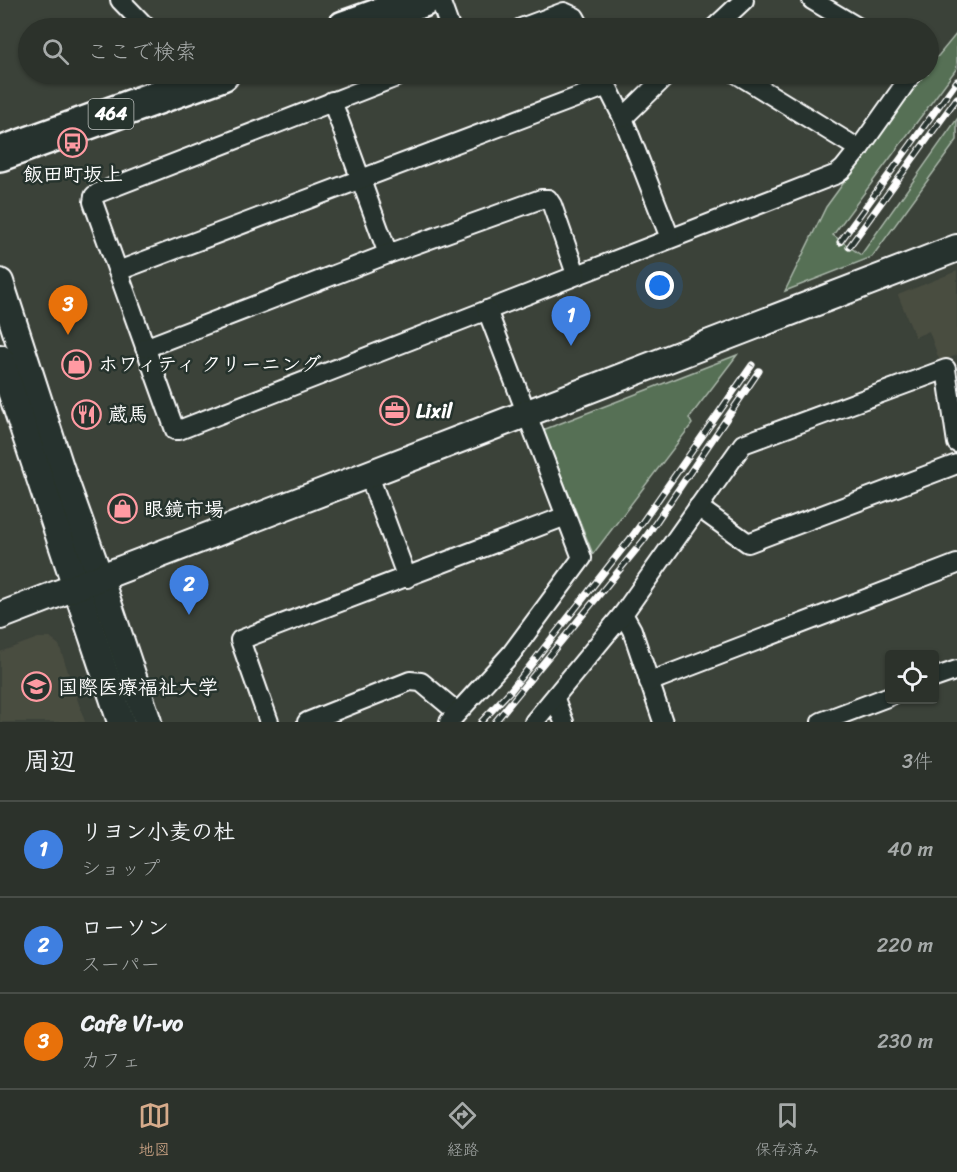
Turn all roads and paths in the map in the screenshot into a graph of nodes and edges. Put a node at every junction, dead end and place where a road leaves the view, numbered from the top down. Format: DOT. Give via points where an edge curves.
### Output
graph roads {
  1 [pos="120,0"];
  2 [pos="423,0"];
  3 [pos="440,0"];
  4 [pos="744,0"];
  5 [pos="812,0"];
  6 [pos="137,18"];
  7 [pos="372,18"];
  8 [pos="446,18"];
  9 [pos="548,18"];
  10 [pos="576,18"];
  11 [pos="725,18"];
  12 [pos="842,18"];
  13 [pos="183,84"];
  14 [pos="378,84"];
  15 [pos="594,84"];
  16 [pos="606,84"];
  17 [pos="658,84"];
  18 [pos="753,84"];
  19 [pos="905,84"];
  20 [pos="332,102"];
  21 [pos="623,118"];
  22 [pos="859,148"];
  23 [pos="0,154"];
  24 [pos="361,178"];
  25 [pos="669,238"];
  26 [pos="957,248"];
  27 [pos="388,254"];
  28 [pos="118,271"];
  29 [pos="576,274"];
  30 [pos="0,282"];
  31 [pos="487,310"];
  32 [pos="145,348"];
  33 [pos="0,358"];
  34 [pos="526,414"];
  35 [pos="957,442"];
  36 [pos="957,464"];
  37 [pos="368,473"];
  38 [pos="698,507"];
  39 [pos="566,516"];
  40 [pos="957,564"];
  41 [pos="407,578"];
  42 [pos="100,579"];
  43 [pos="76,588"];
  44 [pos="623,614"];
  45 [pos="0,616"];
  46 [pos="957,670"];
  47 [pos="939,676"];
  48 [pos="649,682"];
  49 [pos="885,698"];
  50 [pos="555,699"];
  51 [pos="453,717"];
  52 [pos="121,722"];
  53 [pos="148,722"];
  54 [pos="269,722"];
  55 [pos="307,722"];
  56 [pos="534,722"];
  57 [pos="564,722"];
  58 [pos="663,722"];
  59 [pos="821,722"];
  1 -- 6 [label="street"];
  2 -- 7 [label="highway"];
  3 -- 8 [label="street"];
  4 -- 11 [label="street"];
  5 -- 12 [label="street"];
  9 -- 10 [label="street" via="564,12"];
  13 -- 23 [label="highway, 464"];
  14 -- 20 [label="street"];
  15 -- 24 [label="street"];
  16 -- 21 [label="street"];
  17 -- 21 [label="street"];
  18 -- 22 [label="street"];
  19 -- 22 [label="street"];
  20 -- 24 [label="street"];
  20 -- 28 [label="street" via="94,196"];
  21 -- 25 [label="street"];
  22 -- 25 [label="street" via="837,174"];
  24 -- 27 [label="street"];
  24 -- 28 [label="street"];
  25 -- 29 [label="street"];
  26 -- 34 [label="street"];
  27 -- 29 [label="street" via="548,199"];
  27 -- 32 [label="street"];
  28 -- 32 [label="street"];
  29 -- 31 [label="street"];
  30 -- 42 [label="street"];
  31 -- 32 [label="street" via="179,430 172,425"];
  31 -- 34 [label="street"];
  33 -- 43 [label="street"];
  34 -- 37 [label="street"];
  34 -- 39 [label="street"];
  35 -- 38 [label="street" via="946,369 743,444"];
  36 -- 38 [label="street" via="748,543"];
  37 -- 41 [label="street"];
  37 -- 42 [label="street"];
  38 -- 44 [label="street"];
  39 -- 41 [label="street"];
  39 -- 51 [label="street" via="582,558 511,654"];
  40 -- 48 [label="street"];
  41 -- 54 [label="street" via="240,640"];
  42 -- 43 [label="street"];
  42 -- 53 [label="street"];
  43 -- 45 [label="street"];
  43 -- 52 [label="street"];
  44 -- 48 [label="street"];
  44 -- 50 [label="street"];
  46 -- 47 [label="street"];
  48 -- 58 [label="street"];
  49 -- 59 [label="street"];
  50 -- 56 [label="street"];
  50 -- 57 [label="street"];
  51 -- 55 [label="street" via="421,682 410,681"];
}
